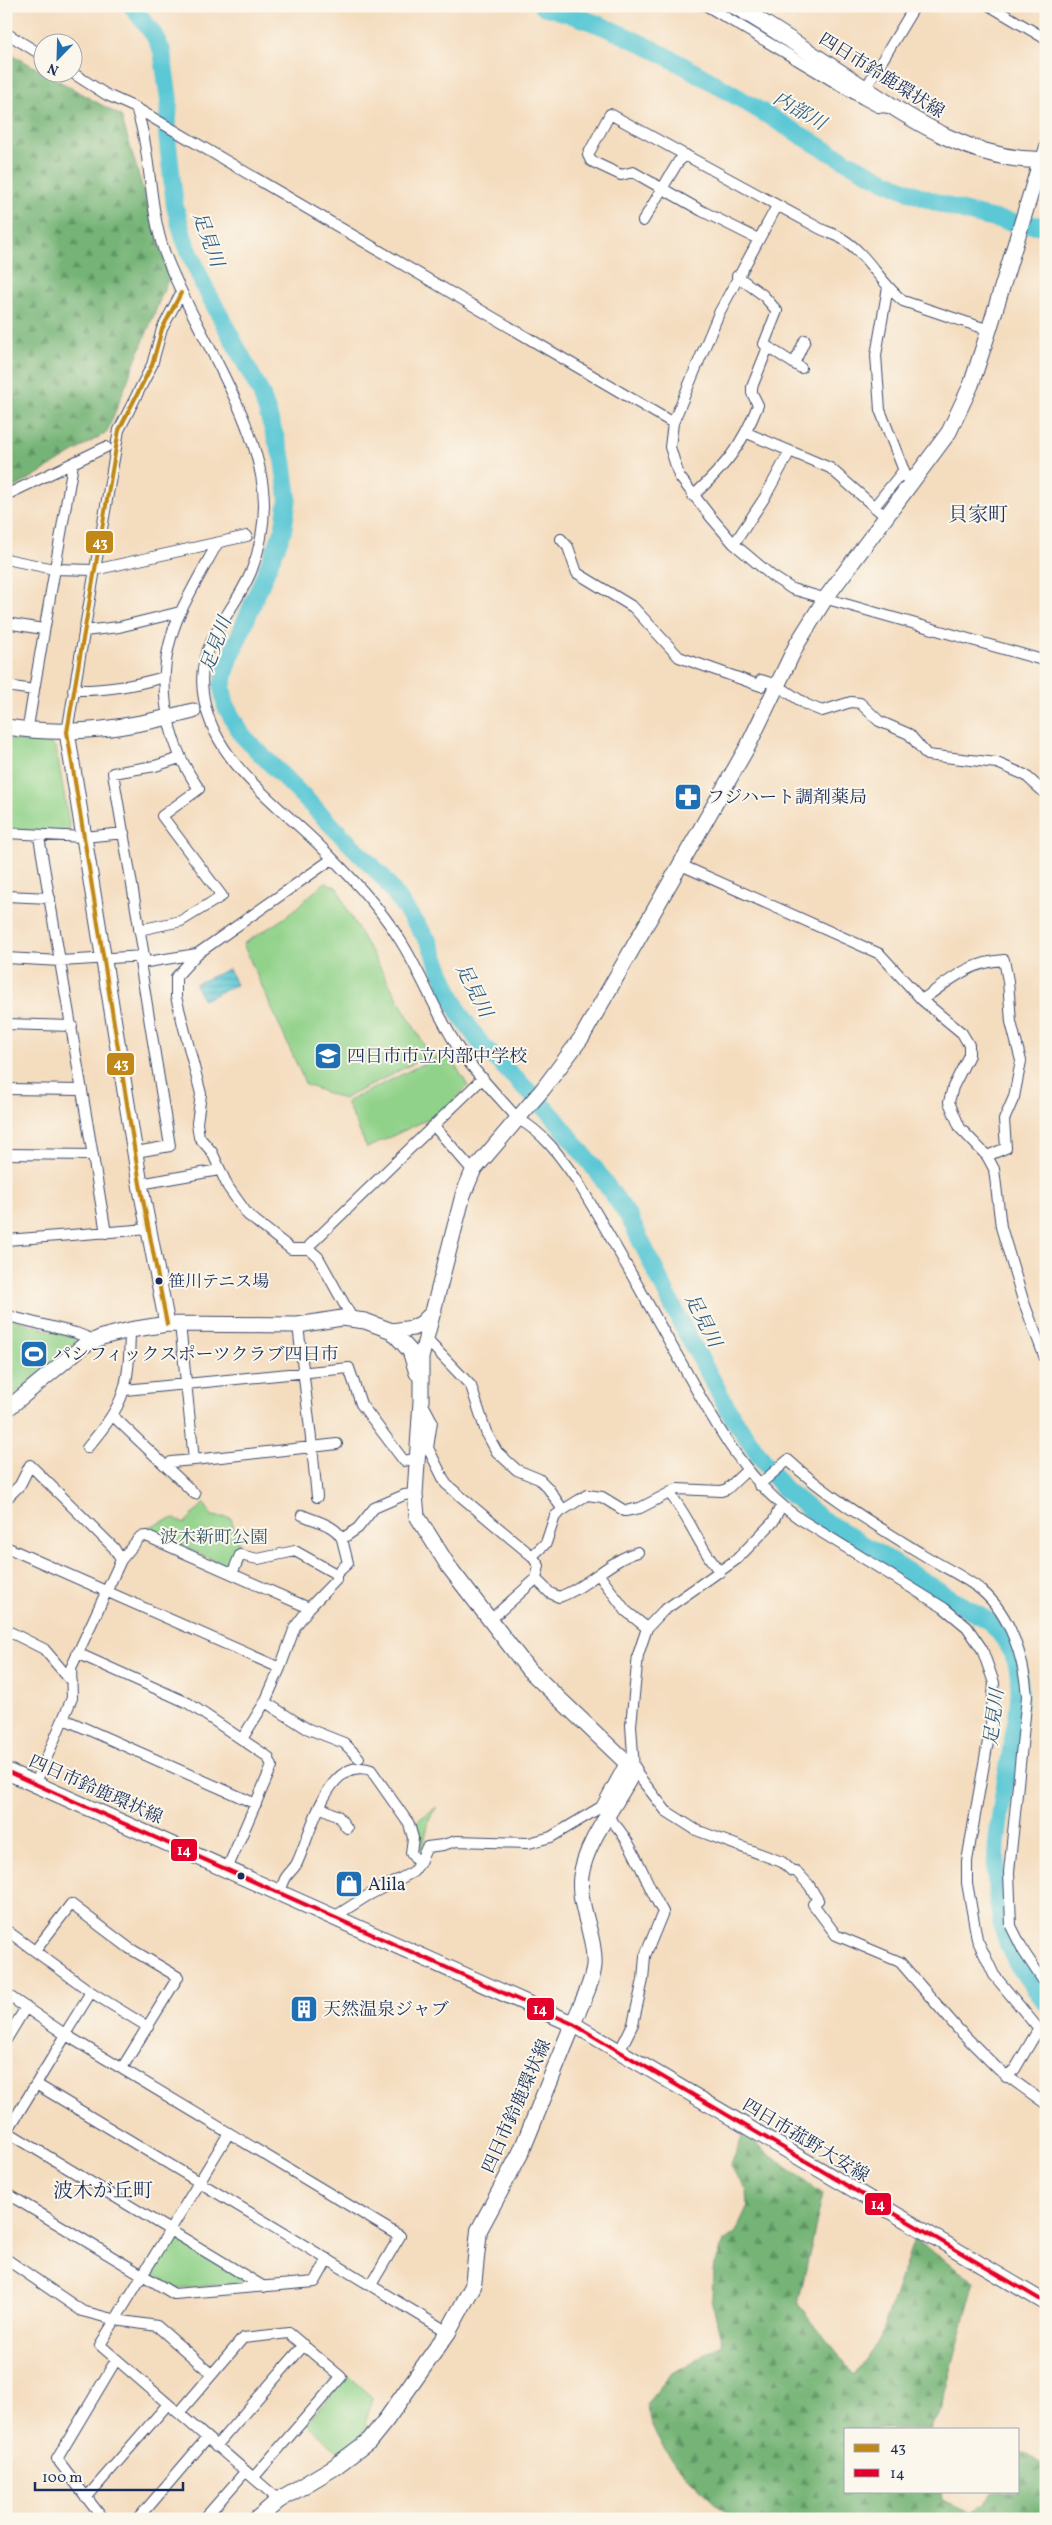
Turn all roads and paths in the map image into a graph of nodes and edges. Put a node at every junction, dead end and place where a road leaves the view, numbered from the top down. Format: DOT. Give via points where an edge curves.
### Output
graph roads {
  1 [pos="707,6"];
  2 [pos="735,6"];
  3 [pos="915,6"];
  4 [pos="990,6"];
  5 [pos="6,33"];
  6 [pos="1046,39"];
  7 [pos="32,50"];
  8 [pos="82,79"];
  9 [pos="865,89"];
  10 [pos="893,108"];
  11 [pos="139,110"];
  12 [pos="1046,143"];
  13 [pos="686,155"];
  14 [pos="1041,164"];
  15 [pos="663,188"];
  16 [pos="777,206"];
  17 [pos="643,221"];
  18 [pos="758,239"];
  19 [pos="737,276"];
  20 [pos="888,287"];
  21 [pos="180,293"];
  22 [pos="991,325"];
  23 [pos="805,340"];
  24 [pos="768,348"];
  25 [pos="673,424"];
  26 [pos="747,433"];
  27 [pos="106,447"];
  28 [pos="790,451"];
  29 [pos="73,464"];
  30 [pos="904,470"];
  31 [pos="910,486"];
  32 [pos="6,495"];
  33 [pos="693,496"];
  34 [pos="874,507"];
  35 [pos="886,518"];
  36 [pos="247,536"];
  37 [pos="561,539"];
  38 [pos="218,544"];
  39 [pos="734,544"];
  40 [pos="6,559"];
  41 [pos="54,569"];
  42 [pos="94,570"];
  43 [pos="826,599"];
  44 [pos="180,612"];
  45 [pos="6,623"];
  46 [pos="43,629"];
  47 [pos="84,631"];
  48 [pos="1046,661"];
  49 [pos="164,676"];
  50 [pos="777,685"];
  51 [pos="6,686"];
  52 [pos="34,690"];
  53 [pos="73,690"];
  54 [pos="193,711"];
  55 [pos="166,718"];
  56 [pos="29,721"];
  57 [pos="6,727"];
  58 [pos="67,732"];
  59 [pos="180,758"];
  60 [pos="1046,793"];
  61 [pos="124,833"];
  62 [pos="6,834"];
  63 [pos="40,837"];
  64 [pos="84,837"];
  65 [pos="332,859"];
  66 [pos="681,865"];
  67 [pos="6,896"];
  68 [pos="50,898"];
  69 [pos="140,930"];
  70 [pos="197,954"];
  71 [pos="6,958"];
  72 [pos="105,959"];
  73 [pos="143,959"];
  74 [pos="61,961"];
  75 [pos="922,1000"];
  76 [pos="6,1024"];
  77 [pos="72,1026"];
  78 [pos="483,1078"];
  79 [pos="6,1089"];
  80 [pos="82,1090"];
  81 [pos="519,1118"];
  82 [pos="434,1126"];
  83 [pos="136,1152"];
  84 [pos="6,1154"];
  85 [pos="93,1155"];
  86 [pos="987,1156"];
  87 [pos="219,1170"];
  88 [pos="473,1171"];
  89 [pos="140,1184"];
  90 [pos="149,1229"];
  91 [pos="106,1233"];
  92 [pos="6,1240"];
  93 [pos="309,1249"];
  94 [pos="434,1310"];
  95 [pos="6,1313"];
  96 [pos="352,1318"];
  97 [pos="173,1324"];
  98 [pos="298,1325"];
  99 [pos="130,1330"];
  100 [pos="392,1331"];
  101 [pos="426,1339"];
  102 [pos="94,1340"];
  103 [pos="1046,1361"];
  104 [pos="303,1373"];
  105 [pos="186,1384"];
  106 [pos="420,1384"];
  107 [pos="125,1390"];
  108 [pos="6,1410"];
  109 [pos="113,1416"];
  110 [pos="337,1444"];
  111 [pos="312,1447"];
  112 [pos="87,1448"];
  113 [pos="421,1451"];
  114 [pos="194,1460"];
  115 [pos="171,1462"];
  116 [pos="747,1470"];
  117 [pos="760,1484"];
  118 [pos="195,1494"];
  119 [pos="416,1494"];
  120 [pos="670,1494"];
  121 [pos="317,1497"];
  122 [pos="6,1499"];
  123 [pos="782,1506"];
  124 [pos="563,1510"];
  125 [pos="302,1515"];
  126 [pos="342,1539"];
  127 [pos="6,1547"];
  128 [pos="638,1552"];
  129 [pos="532,1556"];
  130 [pos="121,1560"];
  131 [pos="720,1572"];
  132 [pos="232,1574"];
  133 [pos="336,1574"];
  134 [pos="599,1575"];
  135 [pos="536,1578"];
  136 [pos="105,1592"];
  137 [pos="309,1608"];
  138 [pos="490,1620"];
  139 [pos="647,1628"];
  140 [pos="6,1630"];
  141 [pos="77,1653"];
  142 [pos="280,1668"];
  143 [pos="72,1682"];
  144 [pos="265,1702"];
  145 [pos="64,1719"];
  146 [pos="242,1739"];
  147 [pos="359,1758"];
  148 [pos="630,1766"];
  149 [pos="6,1772"];
  150 [pos="35,1785"];
  151 [pos="256,1804"];
  152 [pos="320,1807"];
  153 [pos="608,1817"];
  154 [pos="347,1828"];
  155 [pos="419,1864"];
  156 [pos="227,1870"];
  157 [pos="280,1893"];
  158 [pos="334,1917"];
  159 [pos="6,1930"];
  160 [pos="35,1951"];
  161 [pos="1046,1985"];
  162 [pos="91,1992"];
  163 [pos="6,1994"];
  164 [pos="26,2007"];
  165 [pos="573,2024"];
  166 [pos="148,2027"];
  167 [pos="65,2034"];
  168 [pos="1042,2034"];
  169 [pos="6,2040"];
  170 [pos="619,2052"];
  171 [pos="122,2068"];
  172 [pos="1006,2076"];
  173 [pos="36,2084"];
  174 [pos="1046,2104"];
  175 [pos="7,2132"];
  176 [pos="229,2133"];
  177 [pos="199,2181"];
  178 [pos="6,2193"];
  179 [pos="170,2230"];
  180 [pos="6,2259"];
  181 [pos="328,2259"];
  182 [pos="143,2276"];
  183 [pos="371,2285"];
  184 [pos="264,2286"];
  185 [pos="1046,2303"];
  186 [pos="116,2320"];
  187 [pos="448,2332"];
  188 [pos="304,2345"];
  189 [pos="116,2360"];
  190 [pos="212,2374"];
  191 [pos="168,2404"];
  192 [pos="179,2413"];
  193 [pos="207,2438"];
  194 [pos="216,2446"];
  195 [pos="250,2474"];
  196 [pos="86,2498"];
  197 [pos="279,2500"];
  198 [pos="103,2519"];
  199 [pos="138,2519"];
  200 [pos="204,2519"];
  201 [pos="257,2519"];
  1 -- 10 [label="street" via="863,99 878,107"];
  2 -- 9 [label="main road, 四日市鈴鹿環状線"];
  3 -- 9 [label="street"];
  4 -- 6 [label="street"];
  5 -- 7 [label="street"];
  8 -- 11 [label="street"];
  9 -- 10 [label="main road, 四日市鈴鹿環状線"];
  10 -- 14 [label="main road, 四日市鈴鹿環状線" via="939,134 969,146"];
  11 -- 21 [label="street" via="154,210 163,248"];
  11 -- 25 [label="street"];
  12 -- 14 [label="street"];
  13 -- 15 [label="street" via="678,162"];
  13 -- 15 [label="street" via="610,114 588,158 621,175 633,172"];
  13 -- 16 [label="street"];
  14 -- 22 [label="street"];
  15 -- 17 [label="street"];
  15 -- 18 [label="street"];
  16 -- 18 [label="street"];
  16 -- 20 [label="street" via="841,238"];
  18 -- 19 [label="street"];
  19 -- 24 [label="street" via="778,311 764,344"];
  19 -- 25 [label="street" via="684,392"];
  20 -- 22 [label="street" via="903,301"];
  20 -- 30 [label="street" via="876,355 880,410"];
  21 -- 42 [label="street" via="162,329 152,365 119,430"];
  21 -- 65 [label="street" via="248,430 261,476 264,504 250,573 210,641 204,659 203,699 211,724 243,774"];
  22 -- 31 [label="street" via="971,385 949,432"];
  23 -- 24 [label="street" via="797,366"];
  24 -- 26 [label="street" via="752,387 758,405"];
  25 -- 33 [label="street" via="670,439 672,459"];
  26 -- 28 [label="street"];
  26 -- 33 [label="street" via="732,457"];
  27 -- 29 [label="street"];
  28 -- 34 [label="street" via="830,468"];
  28 -- 39 [label="street" via="766,497"];
  29 -- 32 [label="street"];
  29 -- 41 [label="street"];
  30 -- 31 [label="street"];
  30 -- 34 [label="street"];
  31 -- 35 [label="street"];
  33 -- 39 [label="street"];
  34 -- 35 [label="street"];
  35 -- 43 [label="street"];
  36 -- 38 [label="street"];
  37 -- 50 [label="street" via="568,546 577,573 633,607 679,657"];
  38 -- 42 [label="street"];
  38 -- 44 [label="street"];
  39 -- 43 [label="street" via="784,584"];
  40 -- 41 [label="street"];
  41 -- 42 [label="street"];
  41 -- 46 [label="street"];
  42 -- 47 [label="street"];
  43 -- 48 [label="street"];
  43 -- 50 [label="street" via="797,644"];
  44 -- 47 [label="street" via="119,627"];
  44 -- 49 [label="street"];
  45 -- 46 [label="street"];
  46 -- 52 [label="street"];
  47 -- 53 [label="street"];
  49 -- 53 [label="street" via="99,691"];
  49 -- 55 [label="street"];
  50 -- 60 [label="street" via="822,711 851,702 860,703 879,721 909,734 927,755 996,763 1025,774"];
  50 -- 66 [label="street" via="748,746"];
  51 -- 52 [label="street"];
  52 -- 56 [label="street"];
  53 -- 58 [label="street"];
  54 -- 55 [label="street"];
  55 -- 58 [label="street" via="116,729"];
  55 -- 59 [label="street"];
  57 -- 58 [label="street"];
  58 -- 64 [label="street"];
  59 -- 61 [label="street" via="113,773"];
  59 -- 69 [label="street" via="198,789 162,816 222,896 181,921"];
  61 -- 64 [label="street"];
  61 -- 69 [label="street"];
  62 -- 63 [label="street"];
  63 -- 64 [label="street"];
  63 -- 68 [label="street"];
  64 -- 72 [label="street"];
  65 -- 70 [label="street"];
  65 -- 78 [label="street" via="399,938 434,1008"];
  66 -- 75 [label="street" via="880,954"];
  66 -- 81 [label="street" via="582,1037"];
  67 -- 68 [label="street"];
  68 -- 74 [label="street"];
  69 -- 73 [label="street"];
  70 -- 73 [label="street"];
  70 -- 87 [label="street" via="176,977 176,997 200,1094 199,1136 212,1152"];
  71 -- 74 [label="street"];
  72 -- 73 [label="street"];
  72 -- 74 [label="street"];
  72 -- 83 [label="street"];
  73 -- 83 [label="street" via="170,1146"];
  74 -- 77 [label="street"];
  75 -- 86 [label="street" via="962,1033 969,1045 970,1055 952,1087 950,1102 960,1128"];
  75 -- 86 [label="street" via="963,970 984,961 1004,960 1011,1022 1021,1066 1014,1098 1004,1120 1006,1148"];
  76 -- 77 [label="street"];
  77 -- 80 [label="street"];
  78 -- 81 [label="street"];
  78 -- 82 [label="street"];
  79 -- 80 [label="street"];
  80 -- 85 [label="street"];
  81 -- 88 [label="street"];
  81 -- 116 [label="street" via="548,1143 576,1179"];
  82 -- 88 [label="street"];
  82 -- 93 [label="street" via="310,1244"];
  83 -- 89 [label="street"];
  84 -- 85 [label="street"];
  85 -- 91 [label="street"];
  86 -- 103 [label="street" via="994,1169 1001,1227"];
  87 -- 89 [label="street"];
  87 -- 93 [label="street" via="248,1215 291,1249"];
  88 -- 94 [label="street" via="456,1221"];
  89 -- 90 [label="street"];
  90 -- 91 [label="street"];
  90 -- 97 [label="street"];
  91 -- 92 [label="street"];
  93 -- 96 [label="street" via="318,1257"];
  94 -- 100 [label="street" via="413,1328"];
  94 -- 101 [label="street"];
  95 -- 102 [label="street"];
  96 -- 98 [label="street"];
  96 -- 100 [label="street"];
  97 -- 98 [label="street"];
  97 -- 99 [label="street"];
  97 -- 105 [label="street"];
  98 -- 104 [label="street"];
  99 -- 102 [label="street"];
  99 -- 107 [label="street"];
  100 -- 106 [label="street" via="410,1350"];
  101 -- 106 [label="street"];
  101 -- 124 [label="street" via="471,1386 488,1438 496,1452 517,1470 539,1478"];
  102 -- 108 [label="street" via="82,1346"];
  104 -- 105 [label="street"];
  104 -- 111 [label="street"];
  104 -- 113 [label="street" via="349,1368 361,1404 404,1461"];
  105 -- 107 [label="street"];
  105 -- 114 [label="street"];
  106 -- 113 [label="street"];
  107 -- 109 [label="street"];
  109 -- 112 [label="street"];
  109 -- 118 [label="street"];
  110 -- 111 [label="street"];
  111 -- 114 [label="street"];
  111 -- 121 [label="street"];
  113 -- 119 [label="street"];
  113 -- 129 [label="street" via="446,1484"];
  114 -- 115 [label="street"];
  116 -- 117 [label="street"];
  116 -- 120 [label="street" via="721,1491 686,1488"];
  117 -- 123 [label="street"];
  117 -- 161 [label="street" via="788,1460 815,1484 869,1522 981,1590 1004,1619 1025,1670 1027,1696 1009,1872 1012,1926 1024,1952"];
  119 -- 126 [label="street" via="374,1508 358,1528"];
  119 -- 138 [label="street" via="417,1516 449,1567"];
  120 -- 124 [label="street" via="640,1508 624,1510 602,1497 587,1495"];
  120 -- 131 [label="street" via="708,1559"];
  122 -- 130 [label="street" via="20,1485 30,1465 114,1548"];
  123 -- 131 [label="street" via="756,1542"];
  123 -- 168 [label="street" via="944,1608 967,1627 982,1649 994,1683 991,1724 971,1828 967,1883 977,1939 994,1975"];
  124 -- 129 [label="street" via="555,1516 546,1543"];
  125 -- 126 [label="street" via="331,1527"];
  126 -- 133 [label="street" via="348,1563"];
  127 -- 136 [label="street"];
  128 -- 134 [label="street" via="626,1556"];
  129 -- 135 [label="street" via="540,1570"];
  130 -- 132 [label="street" via="140,1537 146,1536"];
  130 -- 136 [label="street"];
  131 -- 139 [label="street" via="663,1611"];
  132 -- 133 [label="street" via="240,1555 258,1559 295,1551"];
  132 -- 137 [label="street"];
  133 -- 137 [label="street" via="336,1580"];
  134 -- 135 [label="street" via="559,1597 550,1593"];
  134 -- 139 [label="street" via="626,1611"];
  135 -- 138 [label="street"];
  136 -- 141 [label="street"];
  136 -- 142 [label="street"];
  137 -- 142 [label="street" via="295,1627"];
  138 -- 148 [label="street" via="528,1669"];
  139 -- 148 [label="street" via="638,1655"];
  140 -- 143 [label="street" via="44,1648"];
  141 -- 143 [label="street" via="71,1668"];
  141 -- 146 [label="street" via="188,1703"];
  142 -- 144 [label="street"];
  143 -- 145 [label="street" via="72,1698"];
  144 -- 146 [label="street"];
  144 -- 147 [label="street" via="306,1728 344,1743"];
  145 -- 150 [label="street"];
  145 -- 151 [label="street"];
  146 -- 151 [label="street" via="268,1757 272,1766"];
  148 -- 153 [label="street"];
  148 -- 155 [label="street" via="601,1807 551,1837 529,1844 456,1840 427,1847"];
  148 -- 172 [label="street" via="666,1811 680,1822 782,1862 796,1871 818,1900 813,1904 836,1936 900,1962 958,2029"];
  149 -- 150 [label="main road, 四日市鈴鹿環状線"];
  150 -- 156 [label="main road, 四日市鈴鹿環状線"];
  151 -- 156 [label="street"];
  152 -- 154 [label="street" via="338,1816"];
  152 -- 155 [label="street" via="342,1774 361,1767 372,1770 409,1824 413,1838 411,1853"];
  152 -- 157 [label="street" via="296,1866"];
  153 -- 165 [label="street" via="586,1858 581,1876 594,1967"];
  153 -- 170 [label="street" via="629,1843 663,1912 644,1956 643,1980 633,2024"];
  155 -- 158 [label="street" via="413,1872"];
  156 -- 157 [label="main road, 四日市鈴鹿環状線"];
  157 -- 158 [label="main road, 四日市鈴鹿環状線"];
  158 -- 165 [label="main road, 四日市鈴鹿環状線"];
  159 -- 160 [label="street"];
  160 -- 162 [label="street"];
  160 -- 166 [label="street" via="71,1904 129,1948 178,1977"];
  162 -- 166 [label="street"];
  162 -- 167 [label="street"];
  163 -- 164 [label="street"];
  164 -- 167 [label="street"];
  164 -- 169 [label="street"];
  165 -- 170 [label="street, 四日市菰野大安線"];
  165 -- 187 [label="main road, 四日市鈴鹿環状線" via="522,2152 479,2230 473,2286"];
  166 -- 171 [label="street"];
  167 -- 171 [label="street"];
  167 -- 173 [label="street"];
  168 -- 172 [label="street"];
  170 -- 185 [label="street, 四日市菰野大安線"];
  171 -- 176 [label="street"];
  172 -- 174 [label="street"];
  173 -- 175 [label="street"];
  173 -- 177 [label="street"];
  175 -- 179 [label="street"];
  176 -- 177 [label="street"];
  176 -- 183 [label="street" via="400,2236"];
  177 -- 179 [label="street"];
  177 -- 181 [label="street"];
  178 -- 182 [label="street"];
  179 -- 182 [label="street"];
  179 -- 184 [label="street"];
  180 -- 186 [label="street" via="82,2311"];
  181 -- 183 [label="street"];
  181 -- 184 [label="street" via="314,2282"];
  182 -- 184 [label="street" via="174,2294"];
  182 -- 186 [label="street"];
  183 -- 187 [label="street"];
  186 -- 189 [label="street" via="100,2345"];
  186 -- 190 [label="street" via="157,2326"];
  187 -- 197 [label="main road, 四日市鈴鹿環状線" via="369,2441 339,2464"];
  188 -- 190 [label="street" via="289,2333 243,2338"];
  188 -- 194 [label="street"];
  188 -- 195 [label="street" via="341,2377"];
  189 -- 191 [label="street"];
  189 -- 196 [label="street" via="57,2459"];
  190 -- 192 [label="street"];
  191 -- 192 [label="street"];
  191 -- 196 [label="street"];
  192 -- 193 [label="street"];
  193 -- 194 [label="street"];
  193 -- 199 [label="street"];
  194 -- 195 [label="street"];
  195 -- 197 [label="street"];
  195 -- 200 [label="street"];
  196 -- 198 [label="street"];
  197 -- 201 [label="main road, 四日市鈴鹿環状線"];
}
